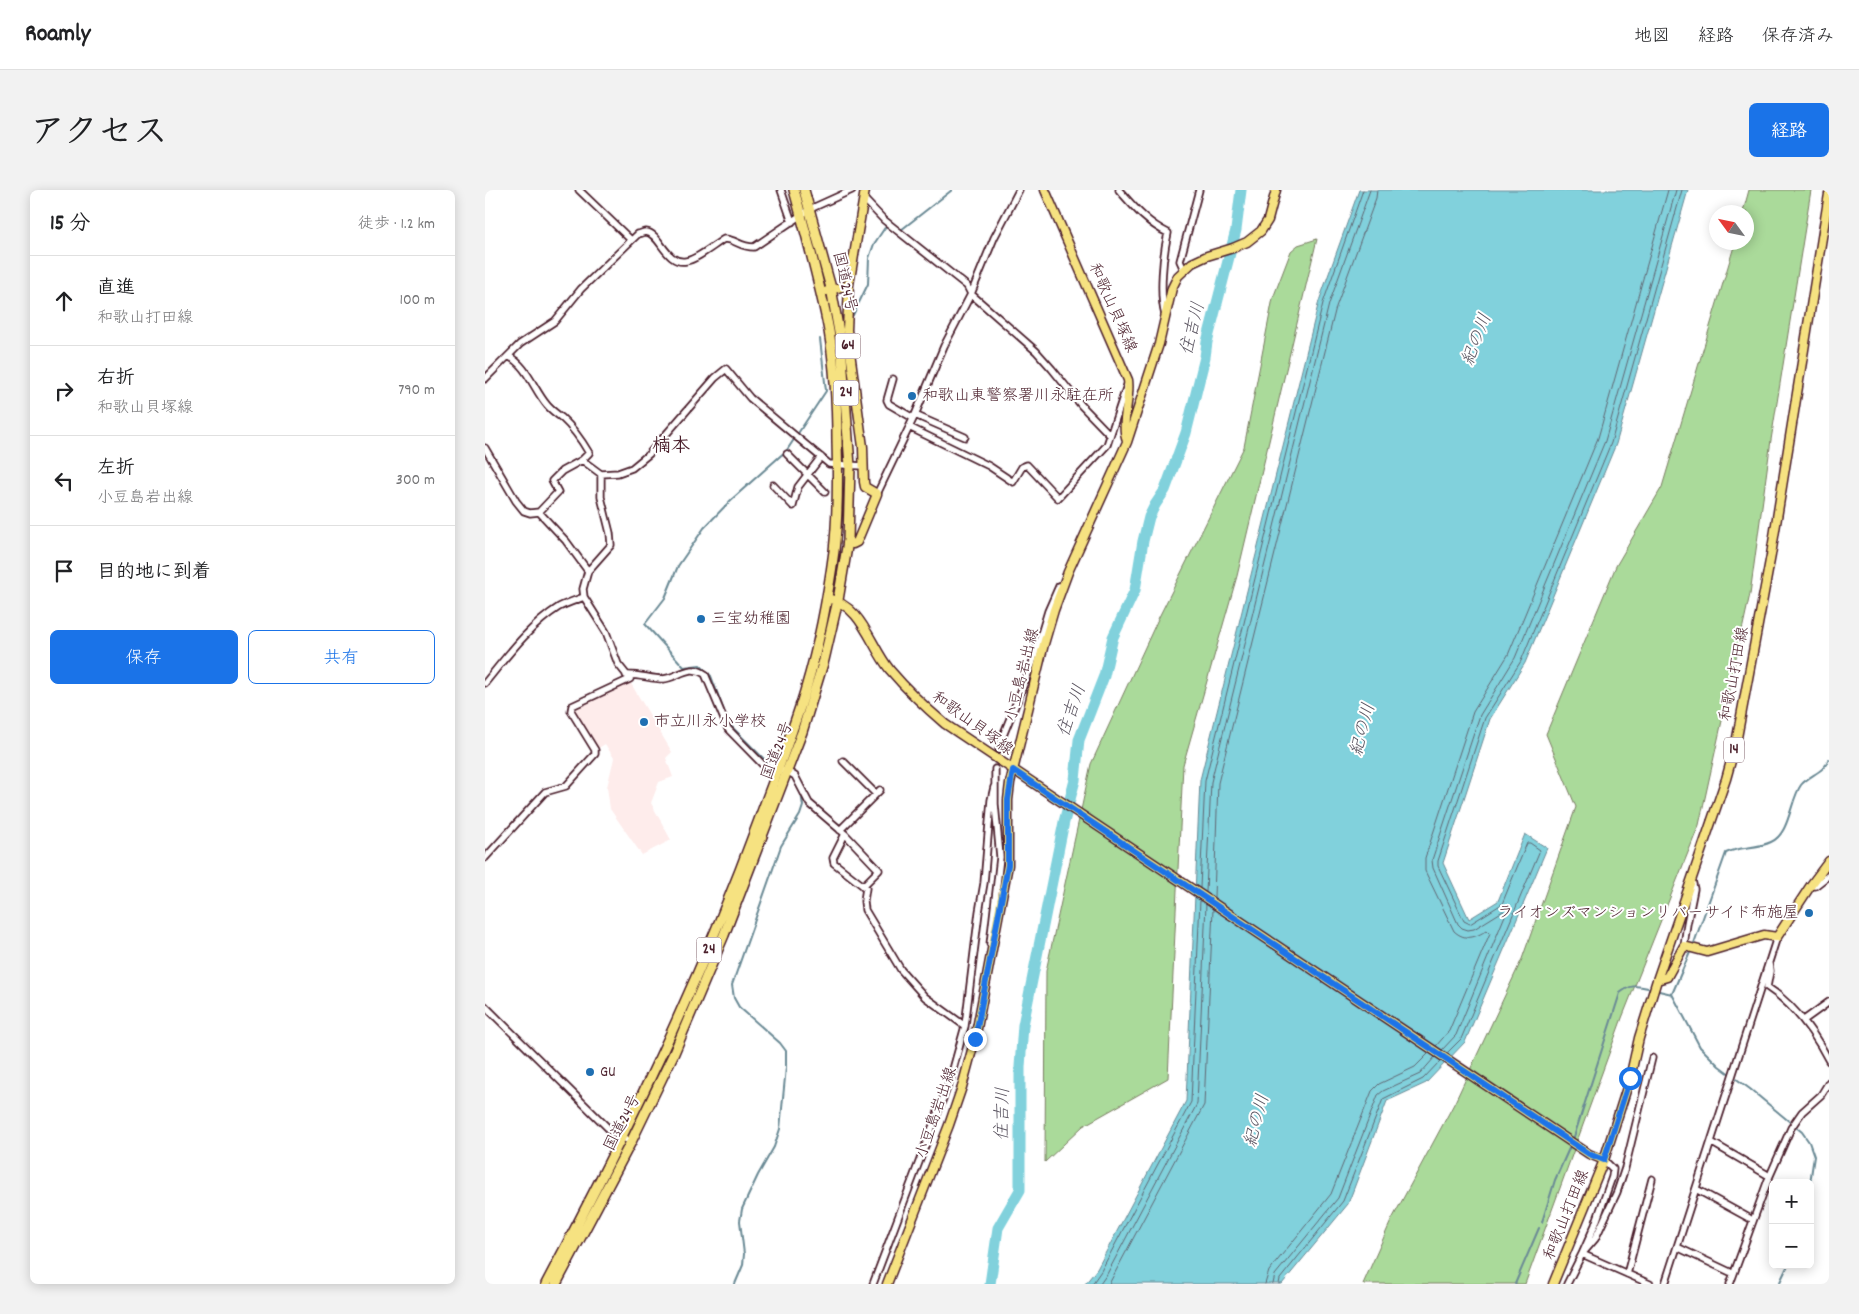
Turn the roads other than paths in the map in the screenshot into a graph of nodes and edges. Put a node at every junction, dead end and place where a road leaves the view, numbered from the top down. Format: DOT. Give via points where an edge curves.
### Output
graph roads {
  1 [pos="579,190"];
  2 [pos="781,190"];
  3 [pos="794,190"];
  4 [pos="804,190"];
  5 [pos="852,190"];
  6 [pos="865,190"];
  7 [pos="1019,190"];
  8 [pos="1045,190"];
  9 [pos="1119,190"];
  10 [pos="1199,190"];
  11 [pos="1276,190"];
  12 [pos="1829,194"];
  13 [pos="864,199"];
  14 [pos="810,209"];
  15 [pos="801,215"];
  16 [pos="792,222"];
  17 [pos="631,240"];
  18 [pos="1184,270"];
  19 [pos="849,285"];
  20 [pos="831,288"];
  21 [pos="821,293"];
  22 [pos="971,294"];
  23 [pos="1165,317"];
  24 [pos="508,356"];
  25 [pos="485,379"];
  26 [pos="893,379"];
  27 [pos="1128,380"];
  28 [pos="914,416"];
  29 [pos="909,427"];
  30 [pos="1110,435"];
  31 [pos="965,437"];
  32 [pos="1127,442"];
  33 [pos="485,448"];
  34 [pos="787,454"];
  35 [pos="821,457"];
  36 [pos="582,460"];
  37 [pos="838,465"];
  38 [pos="850,466"];
  39 [pos="863,466"];
  40 [pos="601,474"];
  41 [pos="807,474"];
  42 [pos="773,485"];
  43 [pos="825,492"];
  44 [pos="877,494"];
  45 [pos="539,512"];
  46 [pos="847,543"];
  47 [pos="588,571"];
  48 [pos="1068,572"];
  49 [pos="584,597"];
  50 [pos="827,598"];
  51 [pos="838,600"];
  52 [pos="626,675"];
  53 [pos="485,683"];
  54 [pos="999,748"];
  55 [pos="843,761"];
  56 [pos="995,768"];
  57 [pos="1013,770"];
  58 [pos="782,771"];
  59 [pos="994,787"];
  60 [pos="842,832"];
  61 [pos="485,858"];
  62 [pos="1829,861"];
  63 [pos="1829,875"];
  64 [pos="1692,877"];
  65 [pos="1811,885"];
  66 [pos="863,886"];
  67 [pos="1777,937"];
  68 [pos="1687,946"];
  69 [pos="991,961"];
  70 [pos="1768,962"];
  71 [pos="1657,980"];
  72 [pos="1829,1002"];
  73 [pos="485,1006"];
  74 [pos="1804,1020"];
  75 [pos="965,1026"];
  76 [pos="1827,1052"];
  77 [pos="1653,1058"];
  78 [pos="1829,1060"];
  79 [pos="1829,1082"];
  80 [pos="622,1137"];
  81 [pos="631,1142"];
  82 [pos="1711,1142"];
  83 [pos="1604,1160"];
  84 [pos="1765,1174"];
  85 [pos="1652,1179"];
  86 [pos="1696,1189"];
  87 [pos="1749,1218"];
  88 [pos="1677,1247"];
  89 [pos="1582,1254"];
  90 [pos="1730,1272"];
  91 [pos="1628,1275"];
  92 [pos="546,1284"];
  93 [pos="556,1284"];
  94 [pos="873,1284"];
  95 [pos="887,1284"];
  96 [pos="1553,1284"];
  97 [pos="1567,1284"];
  98 [pos="1627,1284"];
  99 [pos="1650,1284"];
  100 [pos="1665,1284"];
  101 [pos="1730,1284"];
  1 -- 17 [label="street"];
  2 -- 16 [label="street"];
  3 -- 15 [label="highway, 国道24号 / 24"];
  4 -- 14 [label="highway, 国道24号 / 24"];
  5 -- 14 [label="street"];
  6 -- 13 [label="main road, 64"];
  7 -- 22 [label="street" via="994,238"];
  8 -- 27 [label="main road, 和歌山貝塚線"];
  9 -- 23 [label="street" via="1140,214 1168,232 1163,272"];
  10 -- 18 [label="street" via="1180,260"];
  11 -- 18 [label="main road, 小豆島岩出線" via="1268,220 1261,231 1247,242 1207,256"];
  12 -- 64 [label="main road, 和歌山打田線 / 14" via="1746,696 1728,770"];
  13 -- 19 [label="main road, 64"];
  13 -- 22 [label="street" via="883,220 967,286"];
  14 -- 15 [label="street"];
  14 -- 20 [label="highway, 国道24号 / 24"];
  15 -- 16 [label="street"];
  15 -- 21 [label="highway, 国道24号 / 24"];
  16 -- 17 [label="street" via="754,247 744,247 724,239 681,262 670,256 651,234 638,234"];
  17 -- 24 [label="street" via="581,289 555,321"];
  18 -- 23 [label="main road, 小豆島岩出線" via="1173,288"];
  19 -- 20 [label="main road"];
  19 -- 39 [label="main road, 64" via="848,345"];
  20 -- 21 [label="main road"];
  20 -- 38 [label="highway, 国道24号 / 24" via="841,343"];
  21 -- 37 [label="highway, 国道24号 / 24" via="837,400"];
  22 -- 28 [label="street"];
  22 -- 30 [label="street" via="1036,351"];
  23 -- 32 [label="main road, 小豆島岩出線"];
  24 -- 25 [label="street"];
  24 -- 36 [label="street" via="514,359 546,404 586,447 589,453"];
  26 -- 28 [label="street" via="887,400 889,404"];
  27 -- 30 [label="street"];
  27 -- 32 [label="main road, 和歌山貝塚線"];
  28 -- 29 [label="street"];
  28 -- 31 [label="street"];
  29 -- 30 [label="street" via="989,466 1013,482 1022,467 1027,465 1058,498 1107,445"];
  29 -- 44 [label="street"];
  32 -- 48 [label="main road, 小豆島岩出線"];
  33 -- 45 [label="street" via="524,511"];
  34 -- 41 [label="street"];
  35 -- 37 [label="street" via="829,464"];
  35 -- 40 [label="street" via="750,398 726,369 649,454 632,468"];
  35 -- 41 [label="street"];
  36 -- 40 [label="street"];
  36 -- 45 [label="street" via="552,481 557,492"];
  37 -- 38 [label="street"];
  37 -- 50 [label="highway, 国道24号 / 24" via="834,550"];
  38 -- 39 [label="street"];
  38 -- 46 [label="highway, 国道24号 / 24"];
  39 -- 44 [label="main road, 64" via="865,487"];
  40 -- 47 [label="street" via="601,497 611,545"];
  41 -- 42 [label="street" via="798,487 793,506"];
  41 -- 43 [label="street"];
  44 -- 46 [label="main road" via="857,542"];
  45 -- 47 [label="street"];
  46 -- 51 [label="highway, 国道24号 / 24"];
  47 -- 49 [label="street"];
  48 -- 54 [label="street" via="1048,611 1032,664"];
  48 -- 57 [label="main road, 小豆島岩出線" via="1044,644"];
  49 -- 52 [label="street" via="606,632 618,664"];
  49 -- 53 [label="street" via="559,607 540,622"];
  50 -- 51 [label="main road"];
  50 -- 58 [label="highway, 国道24号 / 24" via="806,689"];
  51 -- 57 [label="main road, 和歌山貝塚線" via="854,612 888,668 914,697 945,724"];
  51 -- 58 [label="highway, 国道24号 / 24" via="825,660 802,732"];
  52 -- 58 [label="street" via="664,679 687,670 701,671 728,729 768,770"];
  52 -- 61 [label="street" via="630,679 572,706 571,710 595,754 566,786 545,792"];
  55 -- 60 [label="street" via="878,792"];
  56 -- 59 [label="street"];
  57 -- 69 [label="main road, 小豆島岩出線" via="1008,800 1008,865"];
  57 -- 83 [label="main road, 和歌山貝塚線" via="1589,1154"];
  58 -- 60 [label="street" via="795,776 809,803"];
  58 -- 80 [label="highway, 国道24号 / 24" via="712,944"];
  58 -- 81 [label="highway, 国道24号 / 24" via="724,935 674,1053"];
  59 -- 69 [label="street" via="1000,857 990,935"];
  59 -- 75 [label="street" via="985,883"];
  60 -- 66 [label="street" via="833,858"];
  60 -- 66 [label="street" via="879,870"];
  62 -- 65 [label="main road"];
  63 -- 65 [label="street" via="1815,886"];
  64 -- 68 [label="street" via="1694,889 1687,924"];
  64 -- 71 [label="main road, 和歌山打田線 / 14"];
  65 -- 67 [label="main road"];
  66 -- 75 [label="street" via="866,888 865,910 901,970 925,997"];
  67 -- 68 [label="main road" via="1764,935 1707,952"];
  67 -- 70 [label="street"];
  68 -- 71 [label="main road" via="1667,977"];
  69 -- 95 [label="main road, 小豆島岩出線" via="962,1087"];
  70 -- 74 [label="street" via="1767,987"];
  70 -- 82 [label="street"];
  71 -- 83 [label="main road, 和歌山打田線 / 14"];
  72 -- 74 [label="street"];
  73 -- 80 [label="street" via="611,1131"];
  74 -- 76 [label="street"];
  75 -- 94 [label="street" via="949,1080"];
  76 -- 78 [label="street"];
  77 -- 89 [label="street" via="1617,1192 1595,1238"];
  79 -- 101 [label="street" via="1791,1128"];
  80 -- 81 [label="street"];
  80 -- 92 [label="highway, 国道24号 / 24"];
  81 -- 93 [label="highway, 国道24号 / 24"];
  82 -- 84 [label="street"];
  82 -- 86 [label="street"];
  83 -- 89 [label="street" via="1613,1169 1612,1177"];
  83 -- 96 [label="main road, 和歌山打田線 / 14"];
  85 -- 91 [label="street"];
  86 -- 87 [label="street"];
  86 -- 88 [label="street"];
  88 -- 90 [label="street"];
  88 -- 100 [label="street"];
  89 -- 91 [label="street"];
  89 -- 97 [label="street"];
  91 -- 98 [label="street"];
  91 -- 99 [label="street"];
}
